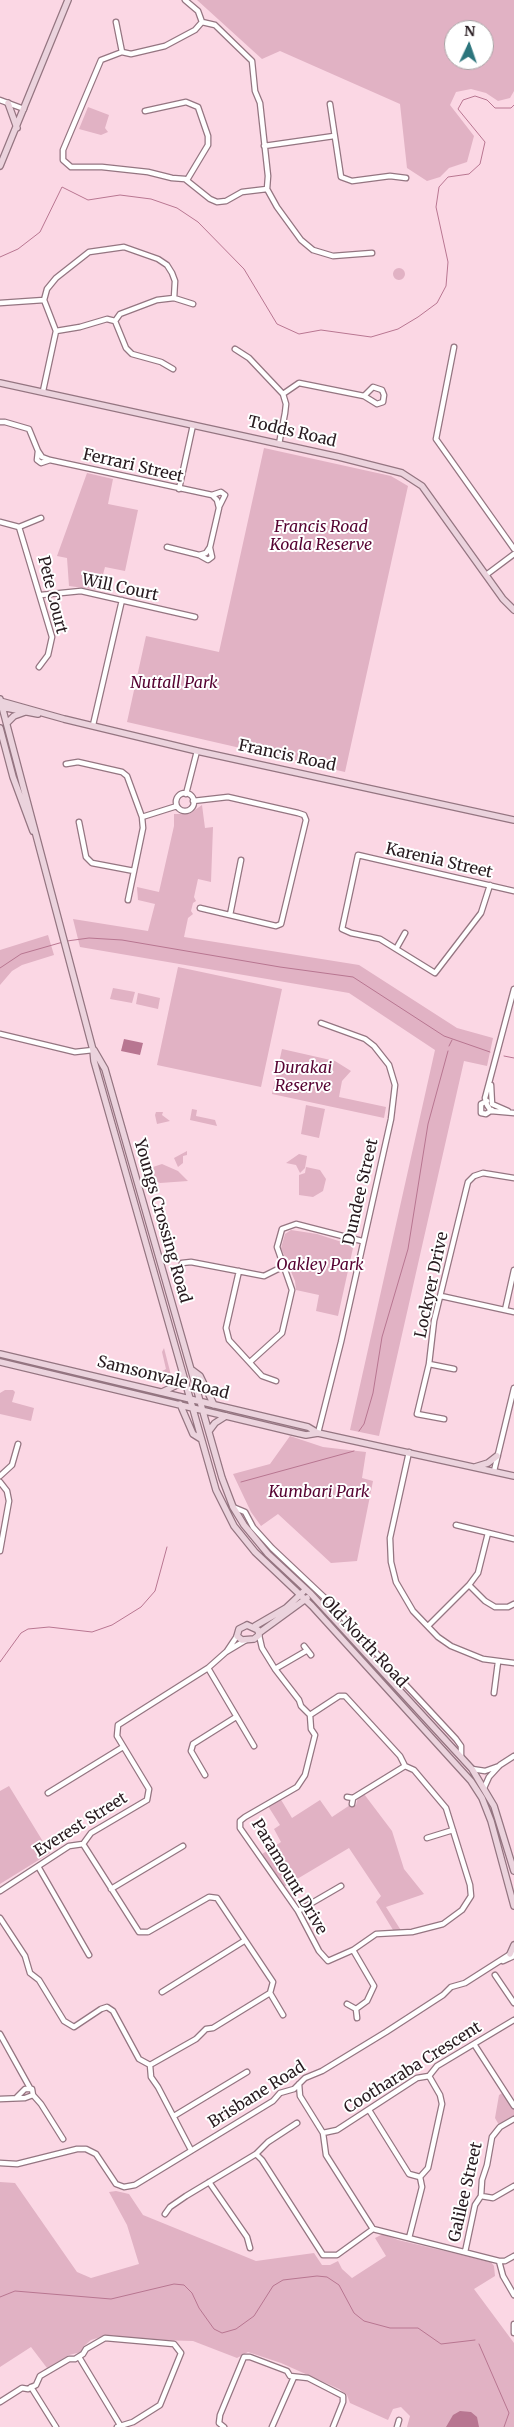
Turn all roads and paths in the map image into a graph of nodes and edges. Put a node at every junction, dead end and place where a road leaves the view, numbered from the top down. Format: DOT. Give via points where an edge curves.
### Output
graph roads {
  1 [pos="68,0"];
  2 [pos="185,0"];
  3 [pos="116,22"];
  4 [pos="202,22"];
  5 [pos="122,52"];
  6 [pos="0,100"];
  7 [pos="8,103"];
  8 [pos="330,104"];
  9 [pos="24,109"];
  10 [pos="145,111"];
  11 [pos="17,128"];
  12 [pos="334,136"];
  13 [pos="264,146"];
  14 [pos="0,166"];
  15 [pos="406,178"];
  16 [pos="187,180"];
  17 [pos="268,189"];
  18 [pos="372,253"];
  19 [pos="174,298"];
  20 [pos="44,300"];
  21 [pos="0,303"];
  22 [pos="193,304"];
  23 [pos="115,321"];
  24 [pos="56,331"];
  25 [pos="454,347"];
  26 [pos="235,348"];
  27 [pos="173,369"];
  28 [pos="0,383"];
  29 [pos="43,392"];
  30 [pos="283,394"];
  31 [pos="364,396"];
  32 [pos="0,418"];
  33 [pos="2,422"];
  34 [pos="193,425"];
  35 [pos="279,444"];
  36 [pos="179,489"];
  37 [pos="212,495"];
  38 [pos="219,508"];
  39 [pos="41,518"];
  40 [pos="0,522"];
  41 [pos="19,527"];
  42 [pos="167,547"];
  43 [pos="210,547"];
  44 [pos="514,549"];
  45 [pos="514,554"];
  46 [pos="199,555"];
  47 [pos="486,574"];
  48 [pos="41,595"];
  49 [pos="122,600"];
  50 [pos="514,610"];
  51 [pos="195,617"];
  52 [pos="40,667"];
  53 [pos="1,703"];
  54 [pos="25,712"];
  55 [pos="55,717"];
  56 [pos="7,723"];
  57 [pos="93,725"];
  58 [pos="0,728"];
  59 [pos="197,751"];
  60 [pos="66,764"];
  61 [pos="186,794"];
  62 [pos="194,801"];
  63 [pos="177,806"];
  64 [pos="142,817"];
  65 [pos="514,820"];
  66 [pos="79,822"];
  67 [pos="36,837"];
  68 [pos="241,860"];
  69 [pos="134,871"];
  70 [pos="490,885"];
  71 [pos="514,891"];
  72 [pos="128,900"];
  73 [pos="200,908"];
  74 [pos="230,915"];
  75 [pos="405,933"];
  76 [pos="396,949"];
  77 [pos="514,989"];
  78 [pos="322,1023"];
  79 [pos="0,1034"];
  80 [pos="93,1050"];
  81 [pos="514,1113"];
  82 [pos="514,1178"];
  83 [pos="362,1241"];
  84 [pos="182,1263"];
  85 [pos="284,1266"];
  86 [pos="514,1270"];
  87 [pos="239,1271"];
  88 [pos="441,1296"];
  89 [pos="505,1310"];
  90 [pos="514,1312"];
  91 [pos="0,1354"];
  92 [pos="0,1362"];
  93 [pos="250,1362"];
  94 [pos="428,1364"];
  95 [pos="454,1369"];
  96 [pos="192,1370"];
  97 [pos="183,1376"];
  98 [pos="276,1380"];
  99 [pos="514,1388"];
  100 [pos="162,1392"];
  101 [pos="190,1399"];
  102 [pos="200,1401"];
  103 [pos="180,1404"];
  104 [pos="214,1405"];
  105 [pos="192,1408"];
  106 [pos="203,1410"];
  107 [pos="226,1416"];
  108 [pos="444,1419"];
  109 [pos="208,1431"];
  110 [pos="318,1433"];
  111 [pos="201,1439"];
  112 [pos="18,1444"];
  113 [pos="409,1452"];
  114 [pos="497,1456"];
  115 [pos="476,1467"];
  116 [pos="494,1471"];
  117 [pos="0,1476"];
  118 [pos="514,1476"];
  119 [pos="0,1482"];
  120 [pos="233,1507"];
  121 [pos="456,1525"];
  122 [pos="488,1534"];
  123 [pos="514,1539"];
  124 [pos="0,1550"];
  125 [pos="469,1585"];
  126 [pos="306,1589"];
  127 [pos="311,1594"];
  128 [pos="303,1597"];
  129 [pos="514,1604"];
  130 [pos="254,1626"];
  131 [pos="428,1626"];
  132 [pos="259,1634"];
  133 [pos="237,1636"];
  134 [pos="246,1640"];
  135 [pos="253,1640"];
  136 [pos="262,1648"];
  137 [pos="226,1652"];
  138 [pos="312,1655"];
  139 [pos="498,1662"];
  140 [pos="514,1663"];
  141 [pos="208,1668"];
  142 [pos="275,1669"];
  143 [pos="494,1693"];
  144 [pos="310,1716"];
  145 [pos="236,1717"];
  146 [pos="254,1746"];
  147 [pos="123,1747"];
  148 [pos="514,1756"];
  149 [pos="461,1757"];
  150 [pos="500,1765"];
  151 [pos="405,1766"];
  152 [pos="472,1769"];
  153 [pos="205,1775"];
  154 [pos="484,1788"];
  155 [pos="48,1793"];
  156 [pos="351,1800"];
  157 [pos="452,1830"];
  158 [pos="427,1838"];
  159 [pos="83,1844"];
  160 [pos="183,1846"];
  161 [pos="39,1868"];
  162 [pos="514,1871"];
  163 [pos="341,1886"];
  164 [pos="111,1890"];
  165 [pos="0,1891"];
  166 [pos="514,1906"];
  167 [pos="298,1911"];
  168 [pos="0,1918"];
  169 [pos="244,1941"];
  170 [pos="514,1945"];
  171 [pos="353,1950"];
  172 [pos="89,1954"];
  173 [pos="513,1954"];
  174 [pos="495,1975"];
  175 [pos="162,1992"];
  176 [pos="270,1994"];
  177 [pos="514,2003"];
  178 [pos="348,2004"];
  179 [pos="356,2010"];
  180 [pos="283,2015"];
  181 [pos="356,2018"];
  182 [pos="514,2020"];
  183 [pos="0,2034"];
  184 [pos="474,2044"];
  185 [pos="150,2065"];
  186 [pos="247,2072"];
  187 [pos="429,2076"];
  188 [pos="299,2084"];
  189 [pos="30,2088"];
  190 [pos="286,2091"];
  191 [pos="33,2095"];
  192 [pos="300,2096"];
  193 [pos="17,2097"];
  194 [pos="0,2099"];
  195 [pos="514,2106"];
  196 [pos="369,2110"];
  197 [pos="174,2116"];
  198 [pos="514,2119"];
  199 [pos="297,2123"];
  200 [pos="323,2133"];
  201 [pos="64,2139"];
  202 [pos="190,2150"];
  203 [pos="256,2154"];
  204 [pos="0,2163"];
  205 [pos="420,2177"];
  206 [pos="209,2182"];
  207 [pos="514,2186"];
  208 [pos="481,2196"];
  209 [pos="165,2214"];
  210 [pos="374,2230"];
  211 [pos="409,2238"];
  212 [pos="250,2248"];
  213 [pos="465,2252"];
  214 [pos="514,2256"];
  215 [pos="498,2261"];
  216 [pos="505,2261"];
  217 [pos="501,2273"];
  218 [pos="514,2295"];
  219 [pos="514,2324"];
  220 [pos="514,2334"];
  221 [pos="79,2357"];
  222 [pos="294,2377"];
  223 [pos="31,2387"];
  224 [pos="0,2402"];
  225 [pos="399,2420"];
  226 [pos="118,2426"];
  227 [pos="56,2427"];
  228 [pos="224,2427"];
  229 [pos="272,2427"];
  230 [pos="333,2427"];
  231 [pos="397,2427"];
  1 -- 9 [label="main road"];
  2 -- 4 [label="street" via="198,11"];
  3 -- 5 [label="street"];
  4 -- 5 [label="street" via="195,30 162,48 131,54"];
  4 -- 13 [label="street" via="217,26 252,61"];
  5 -- 16 [label="street" via="98,63 63,150 63,160 71,167 148,172"];
  6 -- 7 [label="street"];
  7 -- 9 [label="street"];
  7 -- 11 [label="main road"];
  8 -- 12 [label="street"];
  9 -- 11 [label="main road"];
  10 -- 16 [label="street" via="186,102 198,107 208,145"];
  11 -- 14 [label="main road"];
  12 -- 13 [label="street"];
  12 -- 15 [label="street" via="343,179"];
  13 -- 17 [label="street"];
  16 -- 17 [label="street" via="217,202 242,192"];
  17 -- 18 [label="street" via="277,207 309,248 333,256"];
  19 -- 20 [label="street" via="175,281 167,265 124,247 89,252 50,284"];
  19 -- 22 [label="street"];
  19 -- 23 [label="street" via="157,300 120,314"];
  20 -- 21 [label="street"];
  20 -- 24 [label="street"];
  23 -- 24 [label="street" via="107,319"];
  23 -- 27 [label="street" via="126,348 132,354"];
  24 -- 29 [label="street"];
  25 -- 44 [label="street" via="436,439"];
  26 -- 30 [label="street"];
  28 -- 29 [label="main road, Todds Road"];
  29 -- 34 [label="main road, Todds Road"];
  30 -- 31 [label="street" via="299,383"];
  30 -- 35 [label="street" via="286,404"];
  31 -- 31 [label="street" via="373,387 382,390 384,396 383,402 377,404"];
  32 -- 33 [label="street, Ferrari Street"];
  33 -- 36 [label="street, Ferrari Street" via="29,429 38,451 37,460 41,462 50,460"];
  34 -- 35 [label="main road, Todds Road"];
  34 -- 36 [label="street"];
  35 -- 47 [label="main road, Todds Road" via="391,469 413,479 433,499"];
  36 -- 37 [label="street, Ferrari Street"];
  37 -- 38 [label="street"];
  37 -- 38 [label="street" via="221,492 225,495"];
  38 -- 43 [label="street"];
  39 -- 41 [label="street"];
  40 -- 41 [label="street"];
  41 -- 48 [label="street, Pete Court"];
  42 -- 46 [label="street"];
  43 -- 46 [label="street"];
  43 -- 46 [label="street" via="212,557 208,560"];
  45 -- 47 [label="street"];
  47 -- 50 [label="main road, Todds Road"];
  48 -- 49 [label="street, Will Court" via="81,591"];
  48 -- 52 [label="street, Pete Court" via="52,638 48,655"];
  49 -- 51 [label="street, Will Court"];
  49 -- 57 [label="street"];
  53 -- 54 [label="main road, Francis Road"];
  53 -- 55 [label="main road, Francis Road"];
  53 -- 56 [label="main road, Youngs Crossing Road"];
  54 -- 55 [label="main road, Francis Road"];
  54 -- 56 [label="main road"];
  55 -- 57 [label="main road, Francis Road"];
  56 -- 67 [label="main road, Youngs Crossing Road"];
  57 -- 59 [label="main road, Francis Road"];
  58 -- 67 [label="main road, Youngs Crossing Road" via="13,777"];
  59 -- 61 [label="street"];
  59 -- 65 [label="main road, Francis Road"];
  60 -- 64 [label="street" via="78,762 122,772 127,776"];
  61 -- 62 [label="street"];
  61 -- 63 [label="street" via="178,796"];
  62 -- 63 [label="street" via="187,811"];
  62 -- 74 [label="street" via="228,796 298,813 306,820 281,924 276,926"];
  63 -- 64 [label="street"];
  64 -- 69 [label="street" via="143,828"];
  66 -- 69 [label="street" via="86,857 92,863"];
  67 -- 80 [label="main road, Youngs Crossing Road"];
  68 -- 74 [label="street"];
  69 -- 72 [label="street"];
  70 -- 71 [label="street, Karenia Street"];
  70 -- 76 [label="street" via="481,913 435,973"];
  70 -- 76 [label="street, Karenia Street" via="358,855 342,929 380,939"];
  73 -- 74 [label="street"];
  75 -- 76 [label="street"];
  77 -- 81 [label="street" via="491,1079 490,1105"];
  78 -- 83 [label="street, Dundee Street" via="374,1046 389,1065 395,1085 391,1119"];
  79 -- 80 [label="street" via="75,1052"];
  80 -- 96 [label="main road, Youngs Crossing Road" via="105,1069"];
  80 -- 97 [label="main road, Youngs Crossing Road" via="101,1090"];
  82 -- 88 [label="street, Lockyer Drive" via="483,1173 468,1182"];
  83 -- 85 [label="street" via="289,1225 280,1232 278,1243"];
  83 -- 110 [label="street, Dundee Street"];
  84 -- 87 [label="street"];
  85 -- 87 [label="street" via="264,1276"];
  85 -- 93 [label="street" via="292,1290 282,1333"];
  86 -- 89 [label="street"];
  87 -- 93 [label="street" via="226,1328 229,1340"];
  88 -- 89 [label="street"];
  88 -- 94 [label="street, Lockyer Drive"];
  89 -- 90 [label="street"];
  91 -- 100 [label="main road, Samsonvale Road"];
  92 -- 103 [label="main road, Samsonvale Road"];
  93 -- 98 [label="street" via="262,1376"];
  94 -- 95 [label="street"];
  94 -- 108 [label="street, Lockyer Drive" via="417,1414"];
  96 -- 102 [label="main road, Youngs Crossing Road"];
  96 -- 104 [label="main road" via="200,1376"];
  97 -- 100 [label="main road" via="177,1385"];
  97 -- 101 [label="main road, Youngs Crossing Road"];
  99 -- 114 [label="street"];
  100 -- 101 [label="main road, Samsonvale Road"];
  101 -- 102 [label="main road, Samsonvale Road"];
  101 -- 105 [label="main road, Old North Road"];
  102 -- 104 [label="main road, Samsonvale Road"];
  102 -- 106 [label="main road, Old North Road"];
  103 -- 105 [label="main road, Samsonvale Road"];
  103 -- 111 [label="main road" via="192,1434"];
  104 -- 110 [label="main road, Samsonvale Road" via="308,1427"];
  105 -- 106 [label="main road, Samsonvale Road"];
  105 -- 111 [label="main road, Old North Road"];
  106 -- 107 [label="main road, Samsonvale Road"];
  106 -- 109 [label="main road, Old North Road"];
  107 -- 109 [label="main road"];
  107 -- 110 [label="main road, Samsonvale Road" via="306,1435"];
  109 -- 120 [label="main road, Old North Road"];
  110 -- 113 [label="main road, Samsonvale Road"];
  111 -- 128 [label="main road, Old North Road" via="216,1490 234,1526 266,1564"];
  112 -- 117 [label="street" via="12,1465"];
  113 -- 115 [label="main road, Samsonvale Road"];
  113 -- 131 [label="street" via="390,1538 391,1562 403,1597"];
  114 -- 115 [label="main road"];
  114 -- 116 [label="street"];
  115 -- 116 [label="main road, Samsonvale Road"];
  116 -- 118 [label="main road, Samsonvale Road"];
  119 -- 124 [label="street" via="7,1490 9,1501"];
  120 -- 126 [label="main road, Old North Road" via="259,1545"];
  120 -- 149 [label="street, Old North Road" via="245,1512 272,1548 318,1591 456,1739 461,1746"];
  121 -- 122 [label="street"];
  122 -- 123 [label="street"];
  122 -- 125 [label="street" via="478,1573"];
  125 -- 129 [label="street" via="495,1607"];
  125 -- 131 [label="street"];
  126 -- 127 [label="main road, Old North Road"];
  126 -- 128 [label="main road, Everest Street"];
  127 -- 128 [label="main road, Everest Street"];
  127 -- 149 [label="main road, Old North Road"];
  128 -- 130 [label="main road, Everest Street"];
  128 -- 132 [label="main road, Everest Street"];
  128 -- 166 [label="main road, Old North Road" via="471,1780 491,1821"];
  130 -- 132 [label="main road"];
  130 -- 133 [label="main road, Everest Street" via="240,1628"];
  131 -- 139 [label="street" via="438,1637 466,1654"];
  132 -- 135 [label="main road, Everest Street"];
  132 -- 136 [label="street"];
  133 -- 134 [label="main road"];
  133 -- 137 [label="street, Everest Street"];
  134 -- 135 [label="main road"];
  134 -- 137 [label="street, Everest Street"];
  135 -- 136 [label="street"];
  136 -- 142 [label="street, Paramount Drive"];
  137 -- 141 [label="street, Everest Street"];
  138 -- 142 [label="street" via="305,1649"];
  139 -- 140 [label="street"];
  139 -- 143 [label="street"];
  141 -- 145 [label="street"];
  141 -- 147 [label="street, Everest Street" via="118,1725 116,1733"];
  142 -- 144 [label="street, Paramount Drive"];
  144 -- 151 [label="street" via="338,1696 345,1696 400,1756"];
  144 -- 167 [label="street, Paramount Drive" via="315,1735 304,1778 297,1787 240,1821 240,1828"];
  145 -- 146 [label="street"];
  145 -- 153 [label="street" via="193,1744 192,1751"];
  147 -- 155 [label="street"];
  147 -- 159 [label="street, Everest Street" via="149,1789 148,1797 91,1833"];
  148 -- 150 [label="street"];
  149 -- 152 [label="main road, Old North Road"];
  150 -- 152 [label="street" via="485,1771"];
  150 -- 154 [label="street"];
  151 -- 156 [label="street"];
  151 -- 157 [label="street" via="414,1770 442,1803"];
  152 -- 154 [label="main road, Old North Road"];
  154 -- 162 [label="main road, Old North Road" via="498,1819"];
  157 -- 158 [label="street"];
  157 -- 171 [label="street" via="470,1885 471,1896 462,1910 443,1924 370,1937"];
  159 -- 161 [label="street, Everest Street" via="72,1845"];
  159 -- 164 [label="street"];
  160 -- 164 [label="street"];
  161 -- 165 [label="street, Everest Street"];
  161 -- 172 [label="street"];
  163 -- 167 [label="street"];
  164 -- 169 [label="street" via="142,1933 209,1897 217,1898"];
  167 -- 171 [label="street, Paramount Drive" via="319,1951 328,1961"];
  168 -- 185 [label="street" via="24,1956 30,1973 39,1980 64,2021 74,2027 94,2012 107,2008 113,2011 140,2059"];
  169 -- 175 [label="street"];
  169 -- 176 [label="street" via="273,1982"];
  170 -- 173 [label="main road"];
  171 -- 179 [label="street" via="374,1986 367,2002"];
  173 -- 188 [label="street, Brisbane Road" via="451,1987 386,2032"];
  174 -- 177 [label="street"];
  176 -- 180 [label="street"];
  176 -- 185 [label="street"];
  178 -- 179 [label="street"];
  179 -- 181 [label="street"];
  182 -- 184 [label="street, Cootharaba Crescent"];
  183 -- 189 [label="street"];
  184 -- 187 [label="street, Cootharaba Crescent" via="437,2066"];
  184 -- 195 [label="street"];
  185 -- 197 [label="street" via="151,2077"];
  186 -- 197 [label="street"];
  187 -- 196 [label="street, Cootharaba Crescent" via="416,2078"];
  187 -- 205 [label="street" via="442,2104 428,2168"];
  188 -- 190 [label="street, Brisbane Road"];
  188 -- 192 [label="street"];
  189 -- 191 [label="street"];
  189 -- 193 [label="street" via="20,2091"];
  190 -- 192 [label="street"];
  190 -- 202 [label="street, Brisbane Road"];
  191 -- 193 [label="street"];
  191 -- 201 [label="street"];
  192 -- 200 [label="street"];
  193 -- 194 [label="street"];
  196 -- 200 [label="street, Cootharaba Crescent" via="337,2130"];
  196 -- 205 [label="street" via="409,2174"];
  197 -- 202 [label="street"];
  198 -- 208 [label="street, Galilee Street" via="500,2127 492,2137"];
  199 -- 203 [label="street"];
  200 -- 210 [label="street" via="326,2155"];
  202 -- 204 [label="street, Brisbane Road" via="135,2185 124,2187 116,2184 96,2154 86,2149 17,2164"];
  203 -- 206 [label="street"];
  203 -- 210 [label="street" via="323,2255 337,2254"];
  205 -- 211 [label="street" via="422,2187"];
  206 -- 209 [label="street" via="170,2207"];
  206 -- 212 [label="street" via="247,2237"];
  207 -- 208 [label="street" via="494,2198"];
  208 -- 213 [label="street, Galilee Street" via="475,2205"];
  210 -- 211 [label="street"];
  211 -- 213 [label="street"];
  213 -- 215 [label="street"];
  214 -- 216 [label="street"];
  215 -- 216 [label="street"];
  215 -- 217 [label="street"];
  216 -- 217 [label="street"];
  217 -- 218 [label="street"];
  219 -- 220 [label="street"];
  221 -- 223 [label="street" via="69,2359 40,2376 36,2385"];
  221 -- 226 [label="street"];
  221 -- 226 [label="street" via="105,2338 174,2344 179,2348 181,2353 160,2405 133,2422"];
  222 -- 228 [label="street" via="250,2356 244,2357 220,2415 219,2423"];
  222 -- 229 [label="street"];
  222 -- 230 [label="street" via="308,2378 344,2396"];
  223 -- 224 [label="street" via="22,2388"];
  223 -- 227 [label="street"];
  225 -- 231 [label="street"];
}
